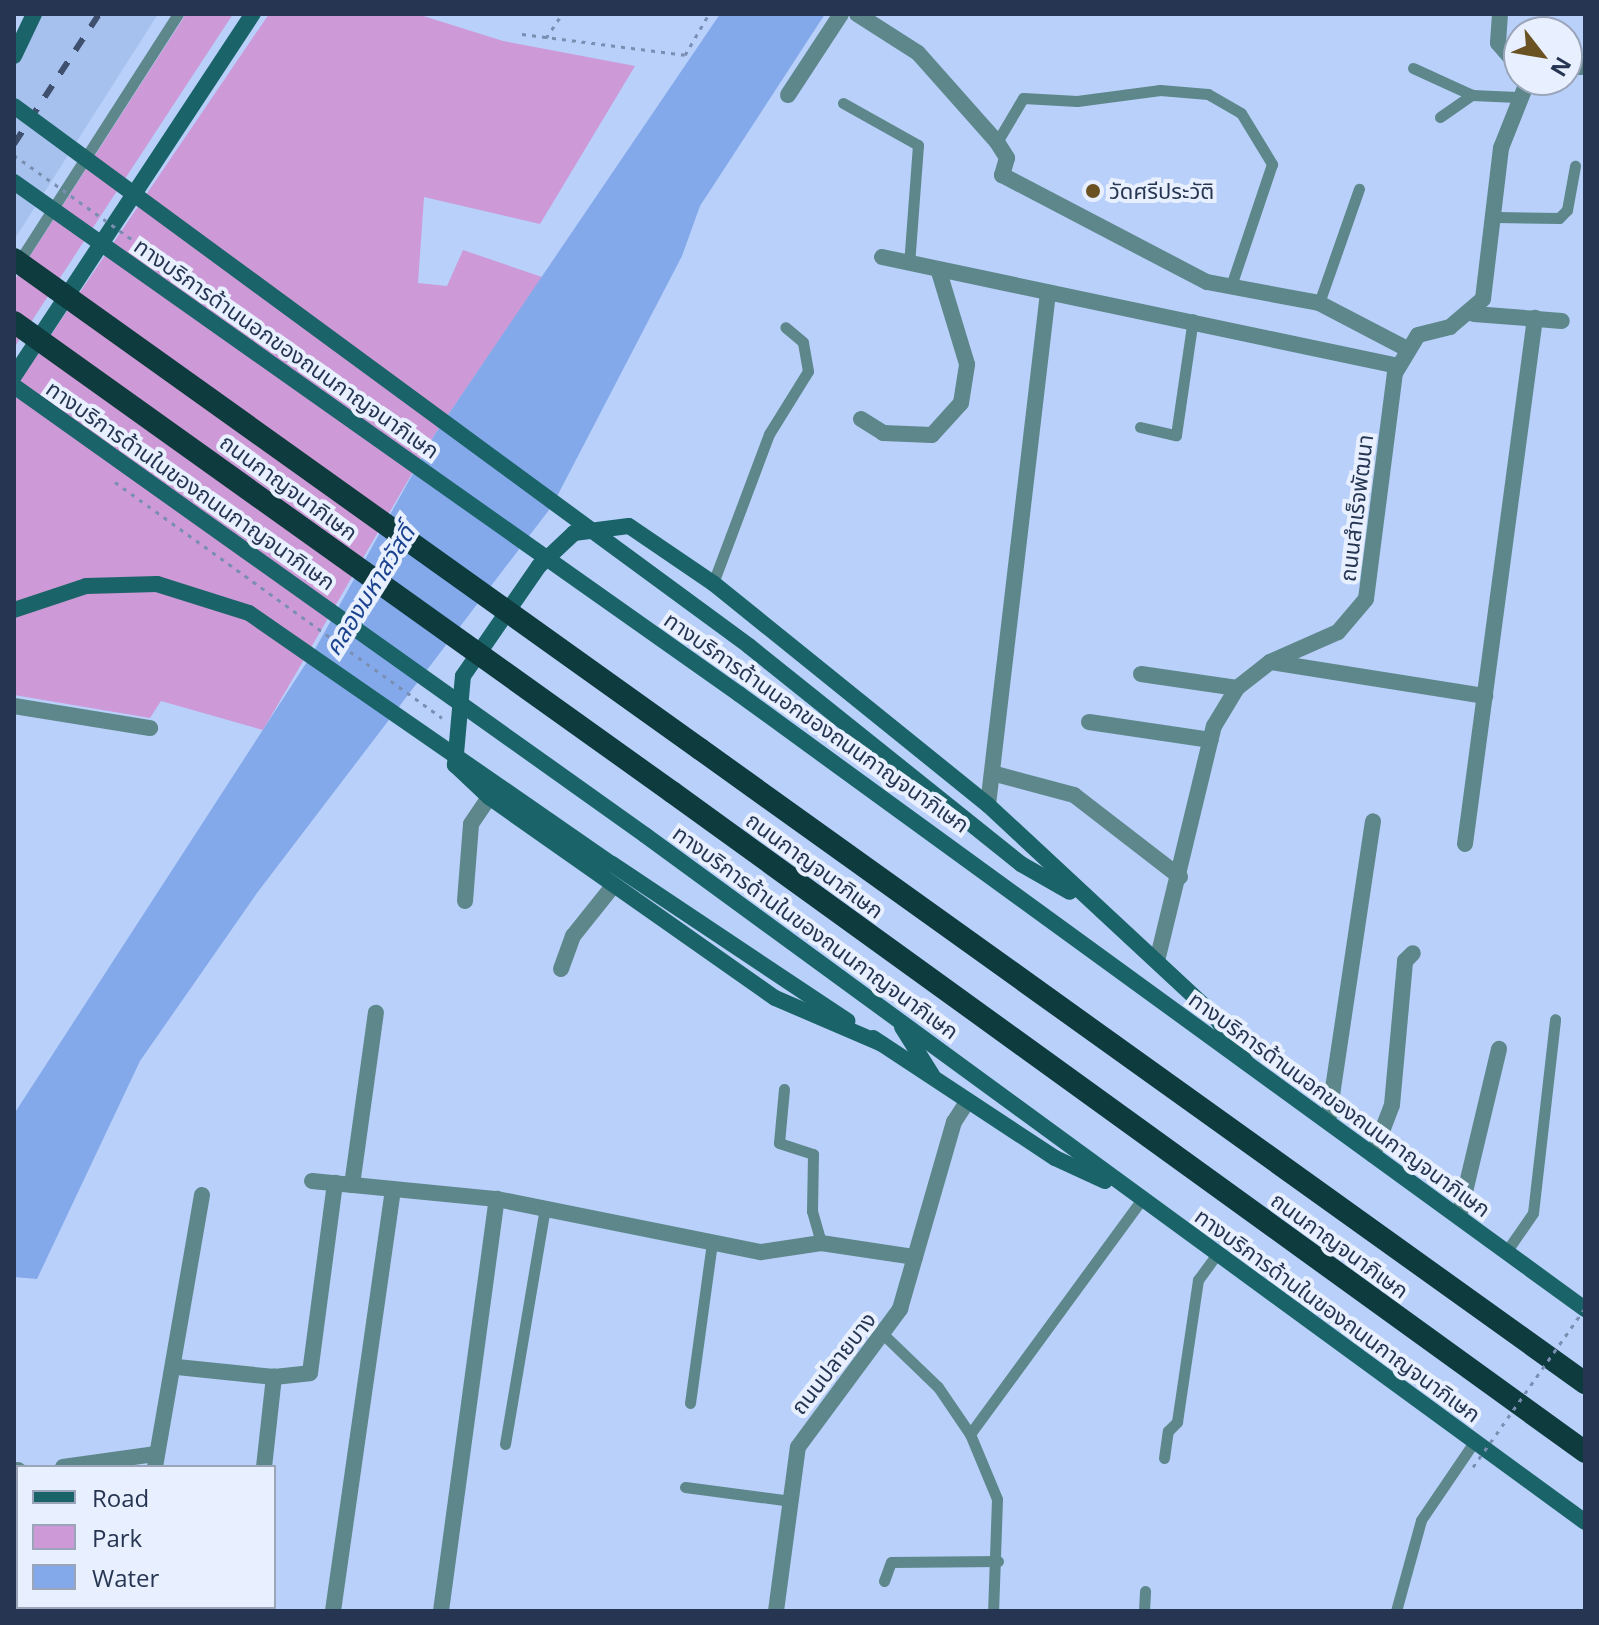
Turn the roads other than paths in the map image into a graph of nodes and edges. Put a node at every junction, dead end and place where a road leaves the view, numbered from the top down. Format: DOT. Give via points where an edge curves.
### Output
graph roads {
  1 [pos="34,14"];
  2 [pos="178,14"];
  3 [pos="253,14"];
  4 [pos="841,14"];
  5 [pos="857,14"];
  6 [pos="1500,14"];
  7 [pos="1503,49"];
  8 [pos="14,56"];
  9 [pos="1413,68"];
  10 [pos="788,95"];
  11 [pos="1472,95"];
  12 [pos="1517,97"];
  13 [pos="843,103"];
  14 [pos="14,106"];
  15 [pos="1440,117"];
  16 [pos="997,142"];
  17 [pos="1575,166"];
  18 [pos="14,182"];
  19 [pos="1359,189"];
  20 [pos="1496,217"];
  21 [pos="882,257"];
  22 [pos="14,259"];
  23 [pos="909,264"];
  24 [pos="14,270"];
  25 [pos="939,272"];
  26 [pos="1231,286"];
  27 [pos="1048,293"];
  28 [pos="1319,303"];
  29 [pos="1474,314"];
  30 [pos="1535,318"];
  31 [pos="1194,319"];
  32 [pos="1562,321"];
  33 [pos="14,322"];
  34 [pos="785,327"];
  35 [pos="1405,348"];
  36 [pos="1398,366"];
  37 [pos="14,376"];
  38 [pos="14,386"];
  39 [pos="861,419"];
  40 [pos="1140,427"];
  41 [pos="713,583"];
  42 [pos="14,610"];
  43 [pos="1270,662"];
  44 [pos="1141,674"];
  45 [pos="1237,688"];
  46 [pos="1485,696"];
  47 [pos="14,706"];
  48 [pos="1089,722"];
  49 [pos="150,728"];
  50 [pos="1211,740"];
  51 [pos="992,773"];
  52 [pos="489,797"];
  53 [pos="988,805"];
  54 [pos="1373,821"];
  55 [pos="1465,844"];
  56 [pos="1180,877"];
  57 [pos="613,886"];
  58 [pos="465,901"];
  59 [pos="1089,902"];
  60 [pos="1413,953"];
  61 [pos="1157,961"];
  62 [pos="561,969"];
  63 [pos="376,1013"];
  64 [pos="896,1017"];
  65 [pos="1555,1019"];
  66 [pos="882,1044"];
  67 [pos="1499,1049"];
  68 [pos="1246,1062"];
  69 [pos="935,1079"];
  70 [pos="784,1089"];
  71 [pos="967,1102"];
  72 [pos="1328,1122"];
  73 [pos="1373,1155"];
  74 [pos="312,1181"];
  75 [pos="343,1184"];
  76 [pos="393,1189"];
  77 [pos="202,1195"];
  78 [pos="1140,1198"];
  79 [pos="497,1199"];
  80 [pos="545,1208"];
  81 [pos="1459,1217"];
  82 [pos="712,1242"];
  83 [pos="821,1243"];
  84 [pos="1506,1252"];
  85 [pos="1217,1254"];
  86 [pos="915,1257"];
  87 [pos="1585,1309"];
  88 [pos="886,1337"];
  89 [pos="177,1367"];
  90 [pos="274,1377"];
  91 [pos="1585,1383"];
  92 [pos="690,1403"];
  93 [pos="970,1434"];
  94 [pos="1474,1442"];
  95 [pos="505,1444"];
  96 [pos="1585,1452"];
  97 [pos="1164,1458"];
  98 [pos="156,1460"];
  99 [pos="90,1465"];
  100 [pos="264,1465"];
  101 [pos="685,1487"];
  102 [pos="791,1501"];
  103 [pos="1585,1522"];
  104 [pos="998,1561"];
  105 [pos="884,1581"];
  106 [pos="1145,1591"];
  107 [pos="333,1611"];
  108 [pos="441,1611"];
  109 [pos="776,1611"];
  110 [pos="993,1611"];
  111 [pos="1144,1611"];
  112 [pos="1396,1611"];
  1 -- 8 [label="main road"];
  2 -- 24 [label="lane"];
  3 -- 37 [label="main road"];
  4 -- 10 [label="street"];
  5 -- 16 [label="street" via="918,53"];
  6 -- 7 [label="street" via="1498,43"];
  9 -- 11 [label="lane"];
  11 -- 12 [label="lane"];
  11 -- 15 [label="lane"];
  12 -- 20 [label="street" via="1501,148"];
  13 -- 23 [label="lane" via="918,145"];
  14 -- 59 [label="main road, bridge" via="749,646 1021,864"];
  16 -- 26 [label="street" via="1007,158 1002,175 1207,282"];
  16 -- 26 [label="lane" via="1023,98 1091,100 1160,90 1208,94 1241,113 1272,164"];
  17 -- 20 [label="lane" via="1567,210 1559,218"];
  18 -- 68 [label="main road, ทางบริการด้านนอกของถนนกาญจนาภิเษก, bridge" via="739,694"];
  19 -- 28 [label="lane"];
  20 -- 29 [label="street" via="1490,282"];
  21 -- 23 [label="street"];
  22 -- 91 [label="highway, ถนนกาญจนาภิเษก, bridge"];
  23 -- 25 [label="street"];
  25 -- 27 [label="street"];
  25 -- 39 [label="street" via="967,364 961,403 932,435 883,433"];
  26 -- 28 [label="street"];
  27 -- 31 [label="street"];
  27 -- 51 [label="street"];
  28 -- 35 [label="street"];
  29 -- 30 [label="street"];
  29 -- 35 [label="street" via="1418,335"];
  30 -- 32 [label="street"];
  30 -- 46 [label="street"];
  31 -- 36 [label="street"];
  31 -- 40 [label="lane" via="1176,435"];
  33 -- 96 [label="highway, ถนนกาญจนาภิเษก, bridge"];
  34 -- 41 [label="lane" via="803,342 808,371 769,434"];
  35 -- 36 [label="street, ถนนสำเร็จพัฒนา"];
  36 -- 43 [label="street, ถนนสำเร็จพัฒนา" via="1366,599 1356,619 1338,632"];
  38 -- 64 [label="main road, ทางบริการด้านในของถนนกาญจนาภิเษก, bridge"];
  41 -- 52 [label="main road" via="629,526 574,533 539,566 463,676 455,765"];
  41 -- 53 [label="main road"];
  42 -- 66 [label="main road, bridge" via="86,586 157,584 249,613"];
  43 -- 45 [label="street, ถนนสำเร็จพัฒนา"];
  43 -- 46 [label="street"];
  44 -- 45 [label="street"];
  45 -- 50 [label="street, ถนนสำเร็จพัฒนา"];
  46 -- 55 [label="street"];
  47 -- 49 [label="street"];
  48 -- 50 [label="street"];
  50 -- 56 [label="street, ถนนสำเร็จพัฒนา"];
  51 -- 53 [label="street"];
  51 -- 56 [label="street" via="1074,795"];
  52 -- 57 [label="main road"];
  52 -- 58 [label="street" via="471,824"];
  53 -- 59 [label="main road"];
  54 -- 72 [label="street"];
  56 -- 61 [label="street, ถนนสำเร็จพัฒนา"];
  57 -- 62 [label="street" via="573,936"];
  57 -- 66 [label="main road" via="775,998"];
  59 -- 61 [label="main road"];
  60 -- 73 [label="street" via="1405,961 1392,1105"];
  61 -- 68 [label="main road" via="1214,1015"];
  63 -- 75 [label="street"];
  64 -- 69 [label="main road"];
  64 -- 78 [label="main road, ทางบริการด้านในของถนนกาญจนาภิเษก"];
  65 -- 84 [label="lane" via="1533,1213"];
  66 -- 69 [label="main road"];
  67 -- 81 [label="street"];
  68 -- 72 [label="main road, ทางบริการด้านนอกของถนนกาญจนาภิเษก"];
  69 -- 71 [label="main road"];
  70 -- 83 [label="lane" via="779,1143 813,1154 812,1211"];
  71 -- 78 [label="main road" via="1055,1158"];
  71 -- 86 [label="street, ถนนปลายบาง"];
  72 -- 73 [label="main road, ทางบริการด้านนอกของถนนกาญจนาภิเษก"];
  73 -- 81 [label="main road, ทางบริการด้านนอกของถนนกาญจนาภิเษก"];
  74 -- 75 [label="street"];
  75 -- 76 [label="street"];
  75 -- 90 [label="street" via="313,1368 304,1376"];
  76 -- 79 [label="street"];
  76 -- 107 [label="street"];
  77 -- 89 [label="street"];
  78 -- 85 [label="main road, ทางบริการด้านในของถนนกาญจนาภิเษก"];
  78 -- 93 [label="lane"];
  79 -- 80 [label="street"];
  79 -- 108 [label="street"];
  80 -- 82 [label="street"];
  80 -- 95 [label="lane"];
  81 -- 84 [label="main road, ทางบริการด้านนอกของถนนกาญจนาภิเษก"];
  82 -- 83 [label="street" via="761,1252"];
  82 -- 92 [label="lane"];
  83 -- 86 [label="street"];
  84 -- 87 [label="main road, ทางบริการด้านนอกของถนนกาญจนาภิเษก"];
  85 -- 94 [label="main road, ทางบริการด้านในของถนนกาญจนาภิเษก"];
  85 -- 97 [label="lane" via="1198,1280 1177,1422 1168,1431"];
  86 -- 88 [label="street, ถนนปลายบาง"];
  88 -- 93 [label="lane" via="938,1387"];
  88 -- 102 [label="street, ถนนปลายบาง" via="820,1409 798,1447"];
  89 -- 90 [label="street"];
  89 -- 98 [label="street"];
  90 -- 100 [label="street"];
  93 -- 104 [label="lane" via="997,1499"];
  94 -- 103 [label="main road, ทางบริการด้านในของถนนกาญจนาภิเษก"];
  94 -- 112 [label="lane" via="1421,1520"];
  98 -- 99 [label="street"];
  101 -- 102 [label="lane"];
  102 -- 109 [label="street, ถนนปลายบาง"];
  104 -- 105 [label="lane" via="891,1562"];
  104 -- 110 [label="lane"];
  106 -- 111 [label="lane"];
}
